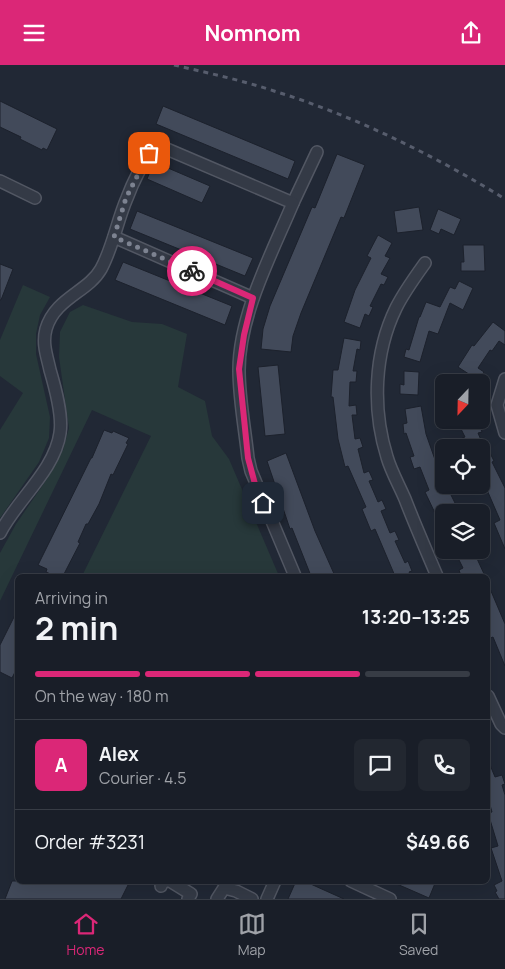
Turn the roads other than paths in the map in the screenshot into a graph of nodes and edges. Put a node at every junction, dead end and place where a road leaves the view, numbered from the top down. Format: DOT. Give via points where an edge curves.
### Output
graph roads {
  1 [pos="317,152"];
  2 [pos="0,181"];
  3 [pos="36,198"];
  4 [pos="293,203"];
  5 [pos="114,237"];
  6 [pos="425,263"];
  7 [pos="253,298"];
  8 [pos="505,379"];
  9 [pos="505,433"];
  10 [pos="0,533"];
  11 [pos="294,574"];
  12 [pos="436,574"];
  13 [pos="490,701"];
  14 [pos="505,729"];
  15 [pos="168,884"];
  16 [pos="274,884"];
  17 [pos="358,884"];
  18 [pos="188,899"];
  19 [pos="216,899"];
  20 [pos="252,899"];
  21 [pos="267,899"];
  22 [pos="390,899"];
  1 -- 4 [label="street"];
  2 -- 3 [label="street"];
  4 -- 5 [label="street" via="155,144 126,198"];
  4 -- 7 [label="street"];
  5 -- 7 [label="street"];
  5 -- 10 [label="street" via="101,270 58,307 47,327 44,347 60,417 60,434 42,473"];
  6 -- 12 [label="street" via="404,292 385,338 379,369 378,406 388,458"];
  7 -- 11 [label="street" via="239,369 248,458 255,484"];
  8 -- 9 [label="street" via="497,405"];
  13 -- 14 [label="street"];
  15 -- 18 [label="street" via="191,894"];
  16 -- 21 [label="street"];
  17 -- 22 [label="street"];
  19 -- 20 [label="street" via="224,888"];
}
